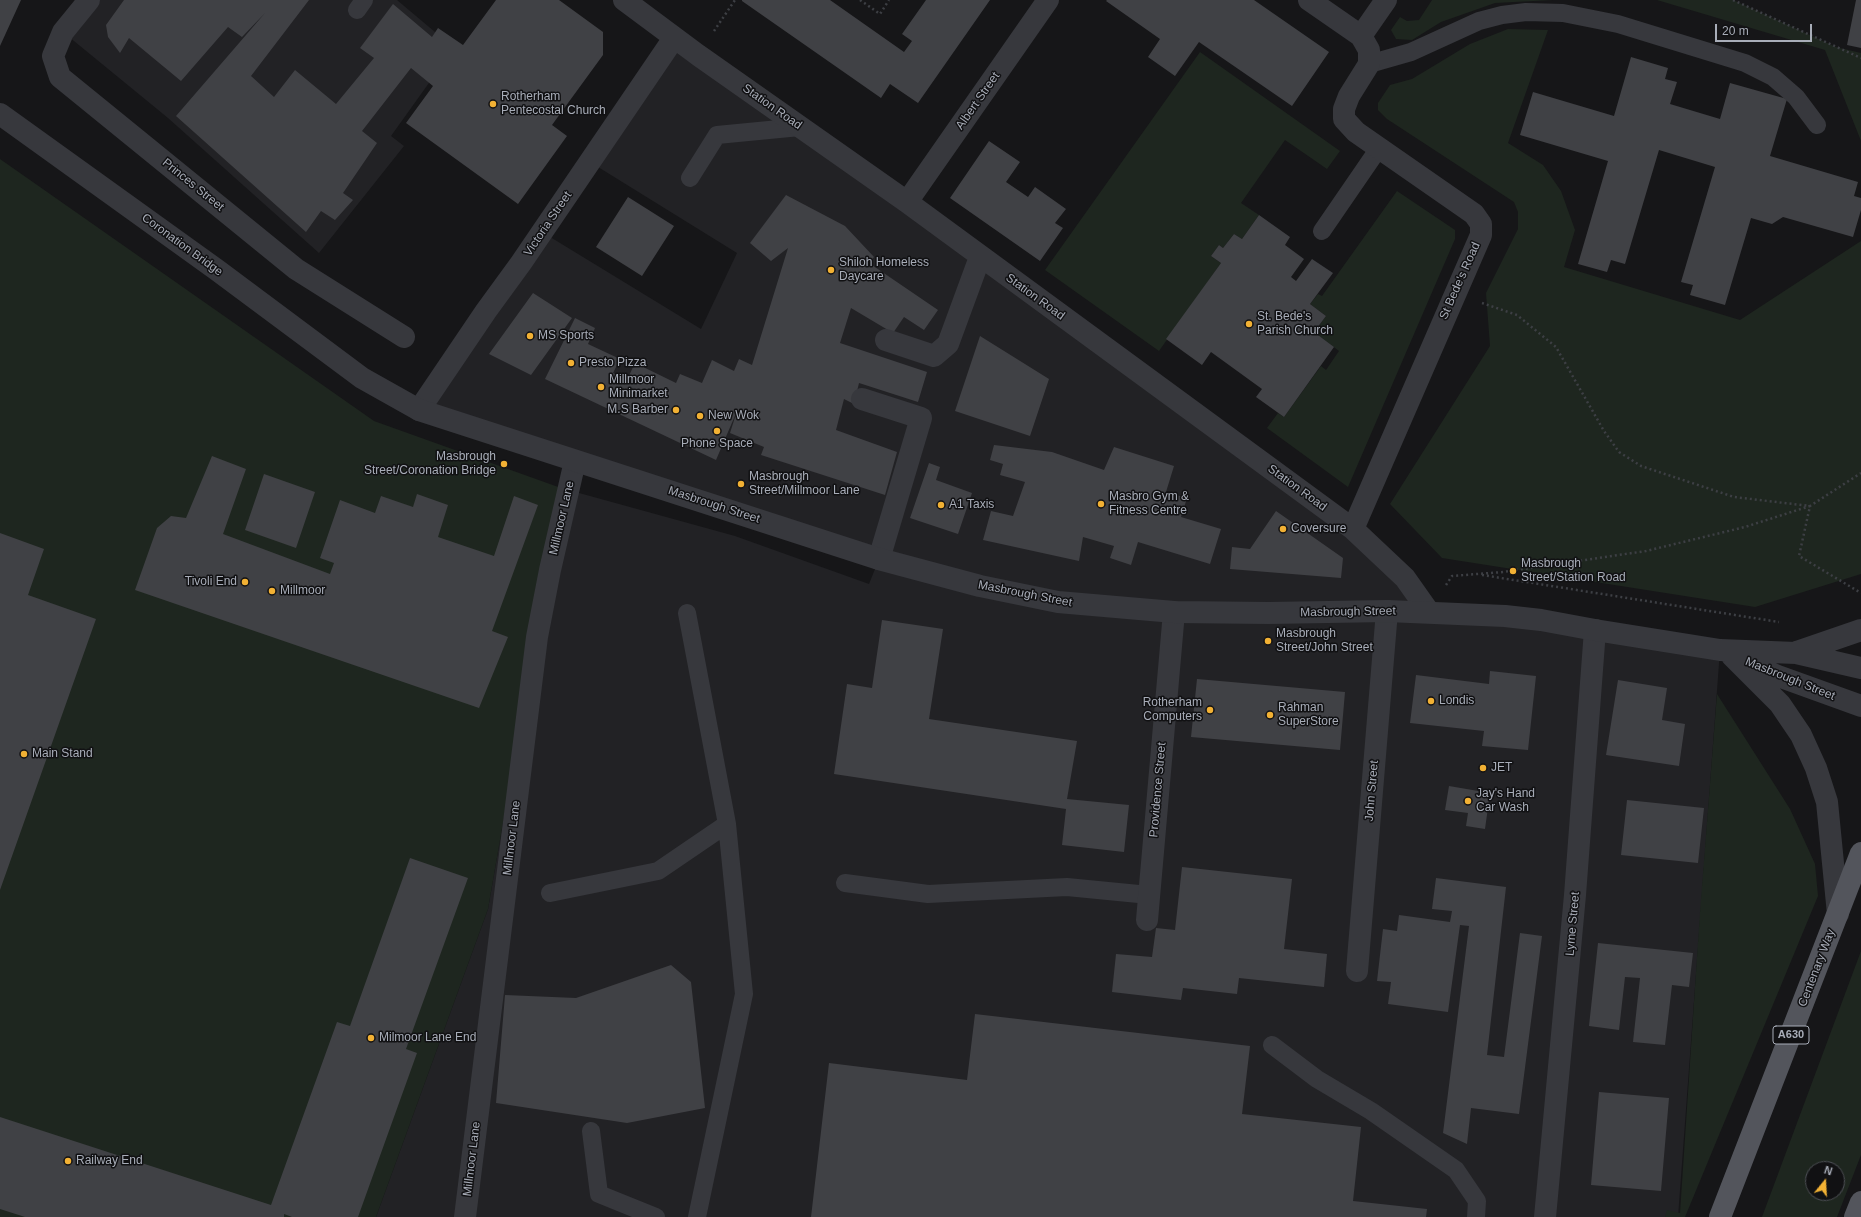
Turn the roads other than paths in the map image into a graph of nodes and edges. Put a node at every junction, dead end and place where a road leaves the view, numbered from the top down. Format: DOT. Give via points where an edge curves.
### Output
graph roads {
  1 [pos="89,0"];
  2 [pos="624,0"];
  3 [pos="1048,0"];
  4 [pos="1309,0"];
  5 [pos="1386,0"];
  6 [pos="1361,36"];
  7 [pos="674,38"];
  8 [pos="1369,64"];
  9 [pos="0,114"];
  10 [pos="1817,125"];
  11 [pos="800,127"];
  12 [pos="1379,148"];
  13 [pos="690,178"];
  14 [pos="907,202"];
  15 [pos="1322,231"];
  16 [pos="980,257"];
  17 [pos="404,337"];
  18 [pos="886,340"];
  19 [pos="362,378"];
  20 [pos="862,399"];
  21 [pos="419,410"];
  22 [pos="575,461"];
  23 [pos="1352,529"];
  24 [pos="879,559"];
  25 [pos="1387,611"];
  26 [pos="1174,612"];
  27 [pos="1429,612"];
  28 [pos="687,613"];
  29 [pos="1595,630"];
  30 [pos="1861,630"];
  31 [pos="1726,653"];
  32 [pos="1796,653"];
  33 [pos="1861,668"];
  34 [pos="1861,706"];
  35 [pos="727,824"];
  36 [pos="1861,853"];
  37 [pos="845,883"];
  38 [pos="550,893"];
  39 [pos="1149,895"];
  40 [pos="1838,914"];
  41 [pos="1147,920"];
  42 [pos="1357,972"];
  43 [pos="1272,1045"];
  44 [pos="591,1131"];
  45 [pos="1861,1202"];
  46 [pos="465,1217"];
  47 [pos="656,1217"];
  48 [pos="697,1217"];
  49 [pos="1476,1217"];
  50 [pos="1545,1217"];
  51 [pos="1720,1217"];
  52 [pos="1855,1217"];
  1 -- 17 [label="street, Princes Street" via="63,32 53,56 60,77 296,269"];
  2 -- 7 [label="street, Station Road"];
  3 -- 14 [label="street, Albert Street"];
  4 -- 6 [label="street"];
  5 -- 6 [label="street"];
  6 -- 8 [label="street" via="1369,50"];
  7 -- 11 [label="street, Station Road"];
  7 -- 21 [label="street, Victoria Street"];
  8 -- 10 [label="lane" via="1411,52 1479,21 1526,12 1563,13 1618,24 1745,63 1773,77 1796,97"];
  8 -- 12 [label="street, St Bede's Road" via="1349,96 1344,109 1344,119 1356,132"];
  9 -- 19 [label="street, Coronation Bridge" via="218,270"];
  11 -- 13 [label="lane" via="717,135"];
  11 -- 14 [label="street, Station Road"];
  12 -- 15 [label="lane"];
  12 -- 23 [label="street, St Bede's Road" via="1474,214 1480,224 1481,235"];
  14 -- 16 [label="street, Station Road"];
  16 -- 18 [label="street" via="948,344 934,356"];
  16 -- 23 [label="street, Station Road"];
  19 -- 21 [label="street, Masbrough Street"];
  20 -- 24 [label="street" via="921,418"];
  21 -- 22 [label="street, Masbrough Street"];
  22 -- 24 [label="street, Masbrough Street"];
  22 -- 46 [label="street, Millmoor Lane" via="537,637"];
  23 -- 27 [label="street, Station Road" via="1405,578"];
  24 -- 26 [label="street, Masbrough Street" via="980,586 1058,602"];
  25 -- 26 [label="street, Masbrough Street"];
  25 -- 27 [label="street, Masbrough Street"];
  25 -- 42 [label="street, John Street"];
  26 -- 39 [label="street, Providence Street"];
  27 -- 29 [label="street, Masbrough Street" via="1505,616"];
  28 -- 35 [label="lane"];
  29 -- 31 [label="street, Masbrough Street"];
  29 -- 50 [label="street, Lyme Street" via="1575,896"];
  30 -- 32 [label="street"];
  31 -- 32 [label="street, Masbrough Street"];
  31 -- 34 [label="street, Masbrough Street" via="1778,676"];
  31 -- 40 [label="street" via="1780,704 1801,735 1816,768 1827,802"];
  32 -- 33 [label="street, Masbrough Street"];
  35 -- 38 [label="lane" via="658,871"];
  35 -- 48 [label="lane" via="744,994"];
  36 -- 40 [label="main road, Centenary Way / A630"];
  37 -- 39 [label="lane" via="928,894 1067,887"];
  39 -- 41 [label="street, Providence Street"];
  40 -- 51 [label="main road, Centenary Way / A630"];
  43 -- 49 [label="lane" via="1317,1079 1371,1111 1456,1170 1477,1201"];
  44 -- 47 [label="lane" via="599,1194"];
  45 -- 52 [label="main road"];
}
